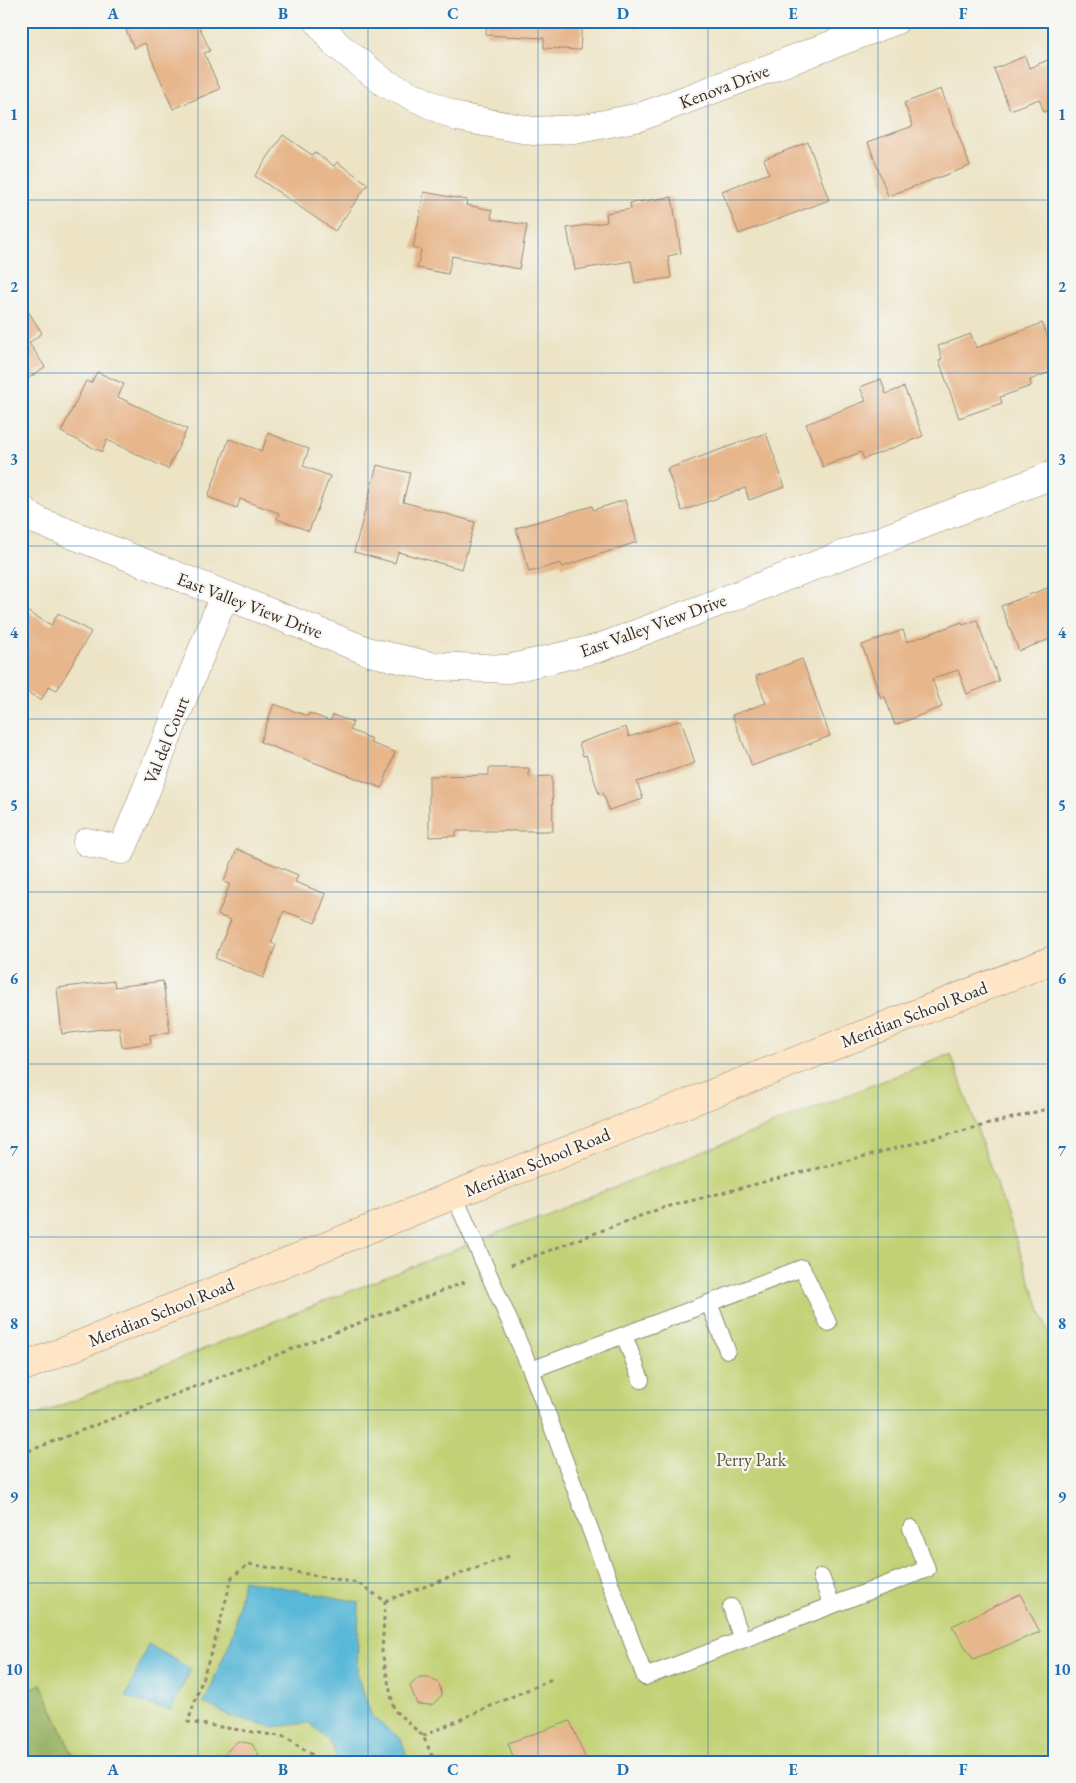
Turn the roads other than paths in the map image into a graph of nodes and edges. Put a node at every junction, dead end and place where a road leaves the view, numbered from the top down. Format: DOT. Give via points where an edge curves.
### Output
graph roads {
  1 [pos="318,21"];
  2 [pos="895,21"];
  3 [pos="1055,474"];
  4 [pos="21,509"];
  5 [pos="224,596"];
  6 [pos="87,842"];
  7 [pos="1055,959"];
  8 [pos="454,1195"];
  9 [pos="709,1303"];
  10 [pos="828,1323"];
  11 [pos="624,1335"];
  12 [pos="727,1350"];
  13 [pos="21,1368"];
  14 [pos="531,1370"];
  15 [pos="641,1380"];
  16 [pos="911,1528"];
  17 [pos="821,1577"];
  18 [pos="832,1605"];
  19 [pos="731,1607"];
  20 [pos="742,1640"];
  1 -- 2 [label="street, Kenova Drive" via="336,44 385,83 457,118 533,131 580,130 640,117"];
  3 -- 5 [label="street, East Valley View Drive" via="599,648 508,669 431,666 370,652"];
  4 -- 5 [label="street, East Valley View Drive" via="38,521"];
  5 -- 6 [label="street, Val del Court" via="122,850"];
  7 -- 8 [label="main road, Meridian School Road"];
  8 -- 13 [label="main road, Meridian School Road"];
  8 -- 14 [label="lane"];
  9 -- 10 [label="lane" via="802,1268"];
  9 -- 11 [label="lane"];
  9 -- 12 [label="lane"];
  11 -- 14 [label="lane"];
  11 -- 15 [label="lane"];
  14 -- 20 [label="lane" via="646,1676"];
  16 -- 18 [label="lane" via="927,1569"];
  17 -- 18 [label="lane"];
  18 -- 20 [label="lane"];
  19 -- 20 [label="lane"];
}
